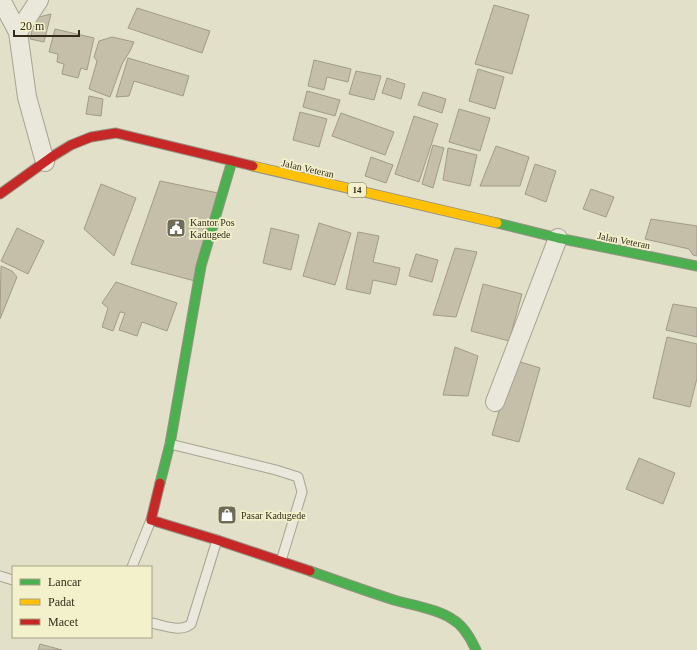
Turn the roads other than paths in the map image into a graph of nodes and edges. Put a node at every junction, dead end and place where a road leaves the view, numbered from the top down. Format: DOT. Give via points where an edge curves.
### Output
graph roads {
  1 [pos="1,0"];
  2 [pos="38,0"];
  3 [pos="18,32"];
  4 [pos="232,161"];
  5 [pos="45,162"];
  6 [pos="0,194"];
  7 [pos="558,238"];
  8 [pos="697,266"];
  9 [pos="495,402"];
  10 [pos="170,444"];
  11 [pos="151,520"];
  12 [pos="217,540"];
  13 [pos="282,561"];
  14 [pos="132,566"];
  15 [pos="0,576"];
  16 [pos="12,580"];
  17 [pos="152,623"];
  18 [pos="476,650"];
  1 -- 3 [label="street"];
  2 -- 3 [label="street"];
  3 -- 5 [label="street" via="27,97"];
  4 -- 5 [label="main road, Jalan Veteran / 14" via="116,133 82,140"];
  4 -- 7 [label="main road, Jalan Veteran / 14"];
  4 -- 10 [label="main road" via="201,266"];
  5 -- 6 [label="main road, Jalan Veteran / 14"];
  7 -- 8 [label="main road, Jalan Veteran / 14"];
  7 -- 9 [label="street"];
  10 -- 11 [label="main road"];
  10 -- 13 [label="lane" via="298,477 302,492"];
  11 -- 12 [label="main road"];
  11 -- 14 [label="lane"];
  12 -- 13 [label="main road"];
  12 -- 17 [label="lane" via="191,624 178,628"];
  13 -- 18 [label="main road" via="453,619 464,630"];
  15 -- 16 [label="lane"];
}
